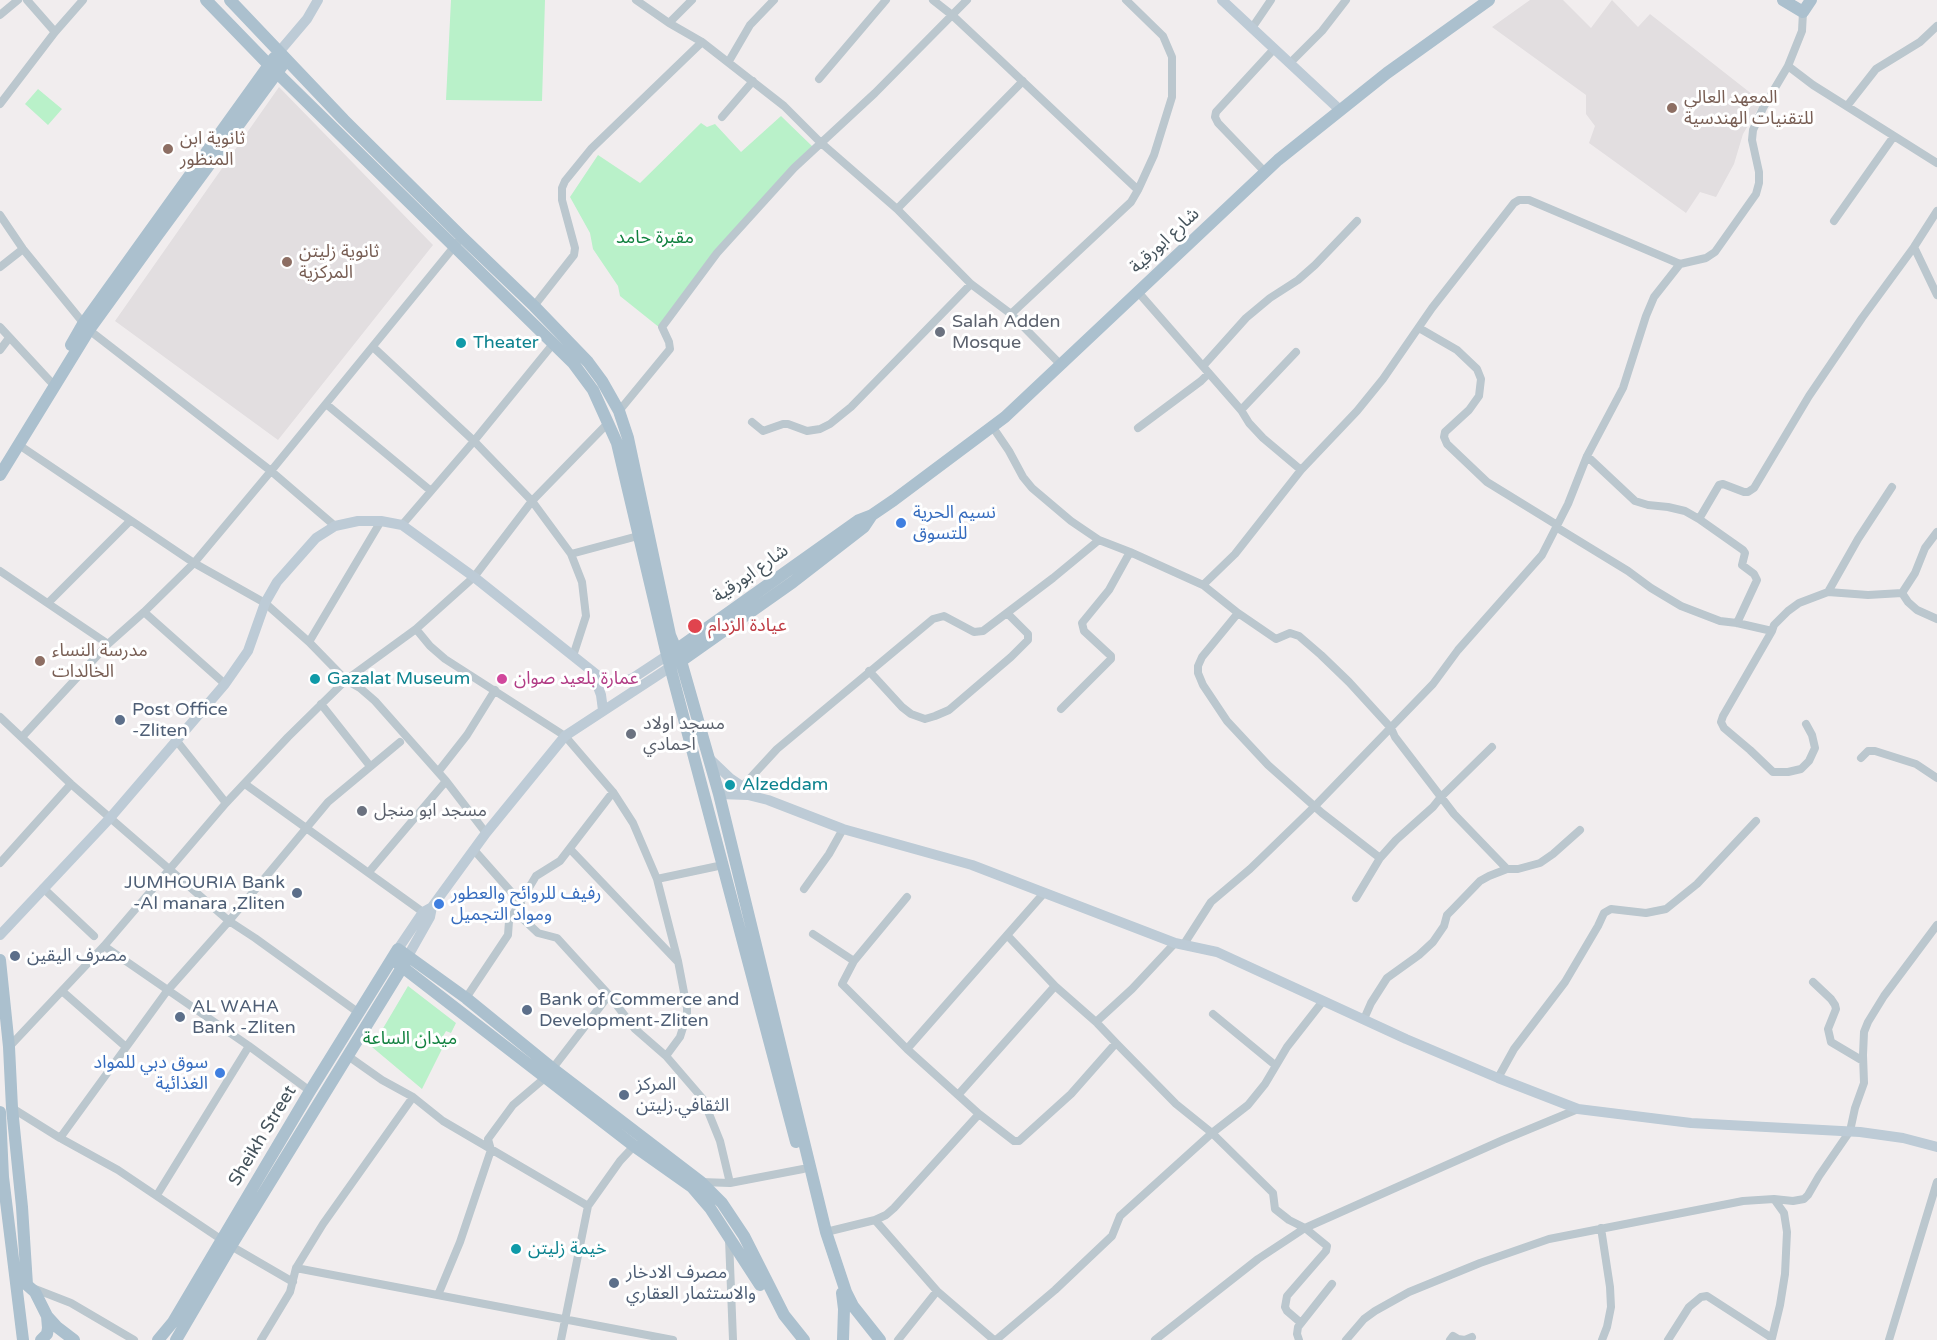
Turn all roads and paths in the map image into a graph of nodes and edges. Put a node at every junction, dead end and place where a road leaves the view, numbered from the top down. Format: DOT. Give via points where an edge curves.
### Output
graph roads {
  1 [pos="18,0"];
  2 [pos="27,0"];
  3 [pos="83,0"];
  4 [pos="206,0"];
  5 [pos="230,0"];
  6 [pos="318,0"];
  7 [pos="636,0"];
  8 [pos="692,0"];
  9 [pos="774,0"];
  10 [pos="886,0"];
  11 [pos="933,0"];
  12 [pos="967,0"];
  13 [pos="1126,0"];
  14 [pos="1222,0"];
  15 [pos="1271,0"];
  16 [pos="1346,0"];
  17 [pos="1489,0"];
  18 [pos="1782,0"];
  19 [pos="1811,0"];
  20 [pos="1803,12"];
  21 [pos="0,15"];
  22 [pos="952,15"];
  23 [pos="669,23"];
  24 [pos="1937,26"];
  25 [pos="1252,28"];
  26 [pos="55,32"];
  27 [pos="702,42"];
  28 [pos="1274,49"];
  29 [pos="283,57"];
  30 [pos="729,61"];
  31 [pos="1290,63"];
  32 [pos="1788,66"];
  33 [pos="272,68"];
  34 [pos="819,79"];
  35 [pos="753,81"];
  36 [pos="1023,81"];
  37 [pos="0,104"];
  38 [pos="1846,106"];
  39 [pos="1340,110"];
  40 [pos="722,117"];
  41 [pos="1894,136"];
  42 [pos="820,142"];
  43 [pos="1937,163"];
  44 [pos="1265,172"];
  45 [pos="1138,190"];
  46 [pos="897,209"];
  47 [pos="1937,211"];
  48 [pos="0,215"];
  49 [pos="1357,221"];
  50 [pos="1834,221"];
  51 [pos="462,237"];
  52 [pos="453,247"];
  53 [pos="1914,247"];
  54 [pos="23,249"];
  55 [pos="1680,264"];
  56 [pos="0,267"];
  57 [pos="971,284"];
  58 [pos="1138,292"];
  59 [pos="1937,295"];
  60 [pos="534,306"];
  61 [pos="1011,314"];
  62 [pos="0,327"];
  63 [pos="86,327"];
  64 [pos="1419,328"];
  65 [pos="9,338"];
  66 [pos="553,344"];
  67 [pos="373,347"];
  68 [pos="0,350"];
  69 [pos="1296,352"];
  70 [pos="1060,364"];
  71 [pos="1206,369"];
  72 [pos="50,381"];
  73 [pos="326,404"];
  74 [pos="1241,410"];
  75 [pos="619,411"];
  76 [pos="752,422"];
  77 [pos="608,423"];
  78 [pos="992,426"];
  79 [pos="1138,428"];
  80 [pos="474,441"];
  81 [pos="19,445"];
  82 [pos="1587,456"];
  83 [pos="0,461"];
  84 [pos="1301,470"];
  85 [pos="271,471"];
  86 [pos="0,475"];
  87 [pos="1892,488"];
  88 [pos="431,491"];
  89 [pos="532,501"];
  90 [pos="1699,519"];
  91 [pos="130,521"];
  92 [pos="381,521"];
  93 [pos="402,525"];
  94 [pos="335,526"];
  95 [pos="1557,526"];
  96 [pos="1937,532"];
  97 [pos="638,536"];
  98 [pos="1099,540"];
  99 [pos="1130,552"];
  100 [pos="571,554"];
  101 [pos="194,563"];
  102 [pos="0,572"];
  103 [pos="474,577"];
  104 [pos="1203,585"];
  105 [pos="1828,592"];
  106 [pos="1902,593"];
  107 [pos="48,603"];
  108 [pos="265,603"];
  109 [pos="144,612"];
  110 [pos="1007,613"];
  111 [pos="1238,613"];
  112 [pos="1937,619"];
  113 [pos="1737,623"];
  114 [pos="416,629"];
  115 [pos="1772,631"];
  116 [pos="309,642"];
  117 [pos="108,644"];
  118 [pos="573,656"];
  119 [pos="673,658"];
  120 [pos="593,671"];
  121 [pos="869,671"];
  122 [pos="346,680"];
  123 [pos="225,684"];
  124 [pos="495,690"];
  125 [pos="321,704"];
  126 [pos="1061,709"];
  127 [pos="603,710"];
  128 [pos="0,717"];
  129 [pos="1806,724"];
  130 [pos="1391,728"];
  131 [pos="565,736"];
  132 [pos="21,737"];
  133 [pos="176,740"];
  134 [pos="400,742"];
  135 [pos="1492,747"];
  136 [pos="1861,758"];
  137 [pos="710,759"];
  138 [pos="370,766"];
  139 [pos="438,772"];
  140 [pos="1937,778"];
  141 [pos="446,781"];
  142 [pos="71,784"];
  143 [pos="245,784"];
  144 [pos="742,787"];
  145 [pos="614,792"];
  146 [pos="719,794"];
  147 [pos="705,796"];
  148 [pos="759,797"];
  149 [pos="1441,797"];
  150 [pos="226,803"];
  151 [pos="1315,806"];
  152 [pos="110,818"];
  153 [pos="1756,821"];
  154 [pos="307,828"];
  155 [pos="843,829"];
  156 [pos="1580,830"];
  157 [pos="486,833"];
  158 [pos="570,849"];
  159 [pos="474,850"];
  160 [pos="1380,858"];
  161 [pos="0,863"];
  162 [pos="723,865"];
  163 [pos="1507,869"];
  164 [pos="170,870"];
  165 [pos="369,872"];
  166 [pos="657,879"];
  167 [pos="44,888"];
  168 [pos="804,890"];
  169 [pos="1044,893"];
  170 [pos="907,897"];
  171 [pos="1356,898"];
  172 [pos="521,903"];
  173 [pos="428,912"];
  174 [pos="229,921"];
  175 [pos="1937,925"];
  176 [pos="813,934"];
  177 [pos="0,935"];
  178 [pos="1007,935"];
  179 [pos="94,936"];
  180 [pos="1180,944"];
  181 [pos="104,946"];
  182 [pos="400,957"];
  183 [pos="0,960"];
  184 [pos="678,961"];
  185 [pos="854,961"];
  186 [pos="1813,982"];
  187 [pos="1055,986"];
  188 [pos="62,991"];
  189 [pos="167,991"];
  190 [pos="609,995"];
  191 [pos="466,998"];
  192 [pos="1323,1001"];
  193 [pos="359,1013"];
  194 [pos="1213,1014"];
  195 [pos="1364,1019"];
  196 [pos="1096,1022"];
  197 [pos="1116,1043"];
  198 [pos="249,1046"];
  199 [pos="9,1047"];
  200 [pos="126,1047"];
  201 [pos="907,1049"];
  202 [pos="348,1056"];
  203 [pos="666,1056"];
  204 [pos="1863,1061"];
  205 [pos="1275,1065"];
  206 [pos="549,1072"];
  207 [pos="1498,1078"];
  208 [pos="310,1091"];
  209 [pos="958,1095"];
  210 [pos="413,1097"];
  211 [pos="1578,1109"];
  212 [pos="6,1110"];
  213 [pos="979,1114"];
  214 [pos="1850,1131"];
  215 [pos="1212,1133"];
  216 [pos="60,1138"];
  217 [pos="634,1146"];
  218 [pos="1937,1147"];
  219 [pos="491,1150"];
  220 [pos="803,1169"];
  221 [pos="2,1178"];
  222 [pos="701,1182"];
  223 [pos="1937,1182"];
  224 [pos="730,1183"];
  225 [pos="157,1195"];
  226 [pos="1774,1198"];
  227 [pos="588,1206"];
  228 [pos="875,1220"];
  229 [pos="1305,1228"];
  230 [pos="1601,1228"];
  231 [pos="826,1232"];
  232 [pos="729,1236"];
  233 [pos="226,1243"];
  234 [pos="297,1268"];
  235 [pos="293,1282"];
  236 [pos="1332,1284"];
  237 [pos="27,1285"];
  238 [pos="937,1291"];
  239 [pos="438,1295"];
  240 [pos="47,1316"];
  241 [pos="564,1320"];
  242 [pos="1301,1323"];
  243 [pos="1472,1337"];
  244 [pos="1773,1339"];
  245 [pos="23,1340"];
  246 [pos="40,1340"];
  247 [pos="74,1340"];
  248 [pos="134,1340"];
  249 [pos="158,1340"];
  250 [pos="176,1340"];
  251 [pos="261,1340"];
  252 [pos="561,1340"];
  253 [pos="673,1340"];
  254 [pos="733,1340"];
  255 [pos="796,1340"];
  256 [pos="804,1340"];
  257 [pos="843,1340"];
  258 [pos="880,1340"];
  259 [pos="898,1340"];
  260 [pos="995,1340"];
  261 [pos="1155,1340"];
  262 [pos="1299,1340"];
  263 [pos="1346,1340"];
  264 [pos="1450,1340"];
  265 [pos="1602,1340"];
  266 [pos="1668,1340"];
  267 [pos="1889,1340"];
  1 -- 21 [label="street"];
  2 -- 26 [label="street"];
  3 -- 26 [label="street"];
  4 -- 33 [label="main road"];
  5 -- 29 [label="main road"];
  6 -- 29 [label="street"];
  7 -- 23 [label="street"];
  8 -- 23 [label="street"];
  9 -- 30 [label="street" via="750,25"];
  10 -- 34 [label="street"];
  11 -- 22 [label="street"];
  12 -- 22 [label="street"];
  13 -- 45 [label="street" via="1163,36 1172,57 1172,97 1154,155"];
  14 -- 25 [label="street"];
  15 -- 25 [label="street"];
  16 -- 31 [label="street"];
  17 -- 39 [label="main road, شارع ابورقية"];
  18 -- 20 [label="main road"];
  19 -- 20 [label="main road"];
  20 -- 32 [label="street" via="1802,31"];
  22 -- 36 [label="street"];
  22 -- 42 [label="street"];
  23 -- 27 [label="street"];
  24 -- 38 [label="street" via="1920,42 1876,69"];
  25 -- 28 [label="street"];
  26 -- 37 [label="street"];
  27 -- 30 [label="street"];
  27 -- 60 [label="street" via="591,149 565,182 562,200 574,255"];
  28 -- 31 [label="street"];
  28 -- 44 [label="street" via="1215,115 1218,123"];
  29 -- 33 [label="main road"];
  29 -- 51 [label="main road"];
  30 -- 35 [label="street"];
  31 -- 39 [label="street"];
  32 -- 38 [label="street"];
  32 -- 55 [label="street" via="1753,130 1759,172 1756,194 1715,252"];
  33 -- 52 [label="main road"];
  33 -- 63 [label="main road"];
  35 -- 40 [label="street"];
  35 -- 42 [label="street"];
  36 -- 45 [label="street"];
  36 -- 46 [label="street"];
  38 -- 41 [label="street"];
  39 -- 44 [label="main road, شارع ابورقية"];
  41 -- 43 [label="street"];
  41 -- 50 [label="street"];
  42 -- 46 [label="street"];
  42 -- 75 [label="street" via="765,198 701,274 662,327 670,349"];
  44 -- 58 [label="main road, شارع ابورقية"];
  45 -- 61 [label="street" via="1123,210"];
  46 -- 57 [label="street"];
  47 -- 53 [label="street"];
  48 -- 54 [label="street"];
  49 -- 71 [label="street" via="1298,280 1246,318"];
  51 -- 52 [label="street"];
  51 -- 60 [label="main road"];
  52 -- 66 [label="main road"];
  52 -- 67 [label="street"];
  53 -- 59 [label="street"];
  53 -- 90 [label="street" via="1809,396 1754,489 1744,492 1719,485"];
  54 -- 56 [label="street"];
  54 -- 63 [label="street"];
  55 -- 64 [label="street" via="1529,200 1519,200"];
  55 -- 82 [label="street" via="1654,297 1623,388"];
  57 -- 61 [label="street"];
  57 -- 76 [label="street" via="830,424 807,431 783,424 763,431"];
  58 -- 70 [label="main road, شارع ابورقية"];
  58 -- 71 [label="street"];
  60 -- 75 [label="main road" via="588,362"];
  61 -- 70 [label="street"];
  62 -- 65 [label="street"];
  63 -- 72 [label="main road"];
  63 -- 81 [label="main road"];
  63 -- 85 [label="street"];
  64 -- 84 [label="street" via="1370,395"];
  64 -- 95 [label="street" via="1457,350 1477,369 1480,378 1479,396 1445,432 1447,444 1487,482"];
  65 -- 68 [label="street"];
  65 -- 72 [label="street"];
  66 -- 77 [label="main road" via="593,390"];
  66 -- 80 [label="street"];
  67 -- 73 [label="street"];
  67 -- 80 [label="street"];
  69 -- 74 [label="street"];
  70 -- 78 [label="main road, شارع ابورقية"];
  71 -- 74 [label="street"];
  71 -- 79 [label="street"];
  72 -- 83 [label="main road"];
  73 -- 85 [label="street"];
  73 -- 88 [label="street"];
  74 -- 84 [label="street" via="1263,438"];
  75 -- 119 [label="main road" via="628,438"];
  77 -- 89 [label="street"];
  77 -- 97 [label="main road" via="617,443"];
  78 -- 98 [label="street" via="1032,488"];
  78 -- 119 [label="main road, شارع ابورقية" via="872,514 864,527 802,575"];
  80 -- 88 [label="street"];
  80 -- 89 [label="street"];
  81 -- 86 [label="main road"];
  81 -- 91 [label="street"];
  82 -- 90 [label="street" via="1635,501 1678,509"];
  82 -- 95 [label="street"];
  84 -- 104 [label="street" via="1235,554"];
  85 -- 94 [label="street"];
  85 -- 101 [label="street"];
  87 -- 105 [label="street"];
  88 -- 93 [label="street"];
  89 -- 100 [label="street"];
  89 -- 103 [label="street"];
  90 -- 113 [label="street" via="1743,550 1742,566 1757,580"];
  91 -- 101 [label="street"];
  91 -- 107 [label="street"];
  92 -- 93 [label="street"];
  92 -- 94 [label="street"];
  92 -- 116 [label="street"];
  93 -- 103 [label="street, شارع ابورقية"];
  94 -- 108 [label="street" via="316,538 296,559"];
  95 -- 113 [label="street" via="1681,606 1720,621"];
  95 -- 130 [label="street" via="1542,555"];
  96 -- 106 [label="street"];
  97 -- 100 [label="street"];
  97 -- 119 [label="main road"];
  98 -- 99 [label="street"];
  98 -- 110 [label="street"];
  99 -- 104 [label="street"];
  99 -- 126 [label="street" via="1109,590 1082,623 1084,631 1111,659"];
  100 -- 118 [label="street" via="582,582 586,616"];
  101 -- 108 [label="street"];
  101 -- 109 [label="street"];
  102 -- 107 [label="street"];
  103 -- 114 [label="street"];
  103 -- 118 [label="street, شارع ابورقية"];
  104 -- 111 [label="street"];
  105 -- 106 [label="street"];
  105 -- 115 [label="street" via="1788,611"];
  106 -- 112 [label="street" via="1917,610"];
  107 -- 117 [label="street"];
  108 -- 116 [label="street"];
  108 -- 123 [label="street" via="248,651"];
  109 -- 117 [label="street"];
  109 -- 123 [label="street"];
  110 -- 121 [label="street" via="978,632 944,616 933,619"];
  110 -- 121 [label="street" via="1028,634 1028,640 949,710 935,716 925,719 911,714"];
  111 -- 130 [label="street" via="1276,639 1290,633 1299,636"];
  111 -- 151 [label="street" via="1202,657 1198,673 1227,721 1268,765"];
  113 -- 115 [label="street"];
  114 -- 122 [label="street"];
  114 -- 124 [label="street" via="445,659"];
  115 -- 129 [label="street" via="1723,716 1722,725 1773,772 1788,772 1801,769 1815,747"];
  116 -- 122 [label="street"];
  117 -- 132 [label="street"];
  118 -- 120 [label="street, شارع ابورقية"];
  119 -- 120 [label="street, شارع ابورقية" via="625,681 609,682"];
  119 -- 127 [label="street, شارع ابورقية" via="627,696"];
  119 -- 137 [label="main road"];
  119 -- 147 [label="main road"];
  120 -- 127 [label="street"];
  121 -- 144 [label="street" via="777,749"];
  122 -- 125 [label="street"];
  122 -- 139 [label="street" via="375,701"];
  123 -- 133 [label="street"];
  124 -- 131 [label="street"];
  124 -- 139 [label="street"];
  125 -- 138 [label="street"];
  125 -- 143 [label="street"];
  127 -- 131 [label="street, شارع ابورقية"];
  128 -- 132 [label="street"];
  130 -- 149 [label="street"];
  130 -- 151 [label="street"];
  131 -- 145 [label="street"];
  131 -- 157 [label="street, شارع ابورقية"];
  132 -- 142 [label="street"];
  133 -- 150 [label="street"];
  133 -- 152 [label="street"];
  134 -- 138 [label="street"];
  135 -- 149 [label="street"];
  136 -- 140 [label="street" via="1868,751 1875,751 1916,764"];
  137 -- 144 [label="street"];
  137 -- 146 [label="main road"];
  138 -- 154 [label="street" via="328,802"];
  139 -- 141 [label="street"];
  141 -- 157 [label="street"];
  141 -- 165 [label="street"];
  142 -- 152 [label="street"];
  142 -- 161 [label="street"];
  143 -- 150 [label="street"];
  143 -- 154 [label="street"];
  144 -- 148 [label="street"];
  145 -- 158 [label="street"];
  145 -- 166 [label="street" via="633,823"];
  146 -- 147 [label="main road"];
  146 -- 148 [label="street"];
  146 -- 231 [label="main road"];
  147 -- 162 [label="main road"];
  148 -- 155 [label="street"];
  149 -- 160 [label="street"];
  149 -- 163 [label="street"];
  150 -- 164 [label="street"];
  151 -- 160 [label="street"];
  151 -- 180 [label="street" via="1211,902"];
  152 -- 164 [label="street"];
  152 -- 167 [label="street"];
  153 -- 207 [label="street" via="1697,884 1666,909 1646,913 1611,909 1604,913 1565,982 1514,1049"];
  154 -- 165 [label="street"];
  154 -- 174 [label="street"];
  155 -- 168 [label="street"];
  155 -- 169 [label="street" via="972,866"];
  156 -- 163 [label="street" via="1540,863"];
  157 -- 159 [label="street, شارع ابورقية"];
  158 -- 172 [label="street" via="560,861 536,876"];
  158 -- 184 [label="street"];
  159 -- 172 [label="street"];
  159 -- 173 [label="street, شارع ابورقية"];
  160 -- 171 [label="street"];
  162 -- 166 [label="street"];
  162 -- 220 [label="main road"];
  163 -- 195 [label="street" via="1480,881 1452,909 1433,942 1387,978"];
  164 -- 174 [label="street"];
  164 -- 181 [label="street"];
  165 -- 173 [label="street"];
  166 -- 184 [label="street"];
  167 -- 177 [label="street"];
  167 -- 179 [label="street"];
  169 -- 178 [label="street"];
  169 -- 180 [label="street"];
  170 -- 185 [label="street"];
  172 -- 190 [label="street" via="521,916 538,933 557,938"];
  172 -- 191 [label="street" via="509,921 508,935"];
  173 -- 182 [label="street, شارع ابورقية"];
  174 -- 189 [label="street"];
  174 -- 193 [label="street"];
  175 -- 204 [label="street" via="1868,1022"];
  176 -- 185 [label="street"];
  178 -- 187 [label="street"];
  178 -- 201 [label="street"];
  180 -- 192 [label="street" via="1217,952"];
  180 -- 196 [label="street"];
  181 -- 188 [label="street"];
  181 -- 189 [label="street"];
  182 -- 191 [label="main road"];
  182 -- 193 [label="main road, Sheikh Street"];
  182 -- 202 [label="main road, Sheikh Street"];
  182 -- 206 [label="main road"];
  183 -- 199 [label="main road"];
  184 -- 203 [label="street" via="687,1015 680,1037"];
  185 -- 201 [label="street" via="842,986"];
  186 -- 204 [label="street" via="1835,1005 1828,1029 1832,1042"];
  187 -- 196 [label="street"];
  187 -- 209 [label="street"];
  188 -- 199 [label="street"];
  188 -- 200 [label="street"];
  189 -- 198 [label="street"];
  189 -- 200 [label="street"];
  190 -- 203 [label="street" via="635,1029"];
  190 -- 206 [label="street"];
  191 -- 206 [label="main road"];
  192 -- 195 [label="street"];
  192 -- 205 [label="street"];
  193 -- 208 [label="main road, Sheikh Street"];
  194 -- 205 [label="street"];
  195 -- 207 [label="street"];
  196 -- 197 [label="street"];
  197 -- 213 [label="street" via="1071,1094 1019,1141"];
  197 -- 215 [label="street" via="1176,1104"];
  198 -- 208 [label="street"];
  198 -- 225 [label="street"];
  199 -- 212 [label="main road"];
  200 -- 216 [label="street"];
  201 -- 209 [label="street"];
  202 -- 210 [label="street"];
  202 -- 233 [label="main road, Sheikh Street"];
  203 -- 224 [label="street" via="703,1099 720,1141"];
  204 -- 214 [label="street" via="1864,1083"];
  205 -- 215 [label="street" via="1248,1105"];
  206 -- 217 [label="main road"];
  206 -- 219 [label="street" via="513,1105 489,1138"];
  206 -- 222 [label="main road"];
  207 -- 211 [label="street"];
  208 -- 233 [label="main road, Sheikh Street"];
  209 -- 213 [label="street"];
  210 -- 219 [label="street"];
  210 -- 234 [label="street" via="323,1224"];
  211 -- 214 [label="street" via="1691,1123"];
  211 -- 229 [label="street"];
  212 -- 216 [label="street"];
  212 -- 221 [label="main road"];
  212 -- 237 [label="main road" via="22,1207"];
  213 -- 228 [label="street" via="894,1208"];
  214 -- 218 [label="street"];
  214 -- 226 [label="street" via="1804,1199"];
  215 -- 229 [label="street" via="1273,1193 1275,1209"];
  215 -- 260 [label="street" via="1120,1216 1112,1236"];
  216 -- 225 [label="street"];
  217 -- 227 [label="street"];
  217 -- 232 [label="main road" via="692,1187"];
  219 -- 227 [label="street"];
  219 -- 239 [label="street"];
  220 -- 224 [label="street"];
  220 -- 257 [label="main road" via="842,1292"];
  221 -- 245 [label="main road"];
  222 -- 224 [label="street"];
  222 -- 256 [label="main road" via="722,1203 744,1236 784,1315"];
  223 -- 267 [label="street"];
  225 -- 233 [label="street"];
  226 -- 230 [label="street"];
  226 -- 244 [label="street" via="1784,1214 1787,1232"];
  227 -- 241 [label="street"];
  228 -- 231 [label="street"];
  228 -- 238 [label="street"];
  229 -- 242 [label="street" via="1328,1248 1287,1296 1287,1311"];
  229 -- 261 [label="street" via="1258,1259"];
  230 -- 263 [label="street" via="1549,1239 1428,1284 1375,1311"];
  230 -- 265 [label="street" via="1611,1307"];
  231 -- 258 [label="main road" via="853,1306"];
  232 -- 254 [label="street"];
  232 -- 255 [label="main road"];
  233 -- 235 [label="street"];
  233 -- 249 [label="main road, Sheikh Street"];
  233 -- 250 [label="main road, Sheikh Street"];
  234 -- 235 [label="street"];
  234 -- 239 [label="street"];
  235 -- 251 [label="street"];
  236 -- 242 [label="street"];
  237 -- 240 [label="main road"];
  237 -- 248 [label="street" via="71,1303"];
  238 -- 259 [label="street"];
  238 -- 260 [label="street"];
  239 -- 241 [label="street"];
  240 -- 246 [label="main road" via="47,1334"];
  240 -- 247 [label="main road"];
  241 -- 252 [label="street"];
  241 -- 253 [label="street"];
  242 -- 262 [label="street" via="1297,1330"];
  243 -- 264 [label="street" via="1465,1340 1453,1336"];
  244 -- 266 [label="street" via="1707,1296 1689,1307"];
}
